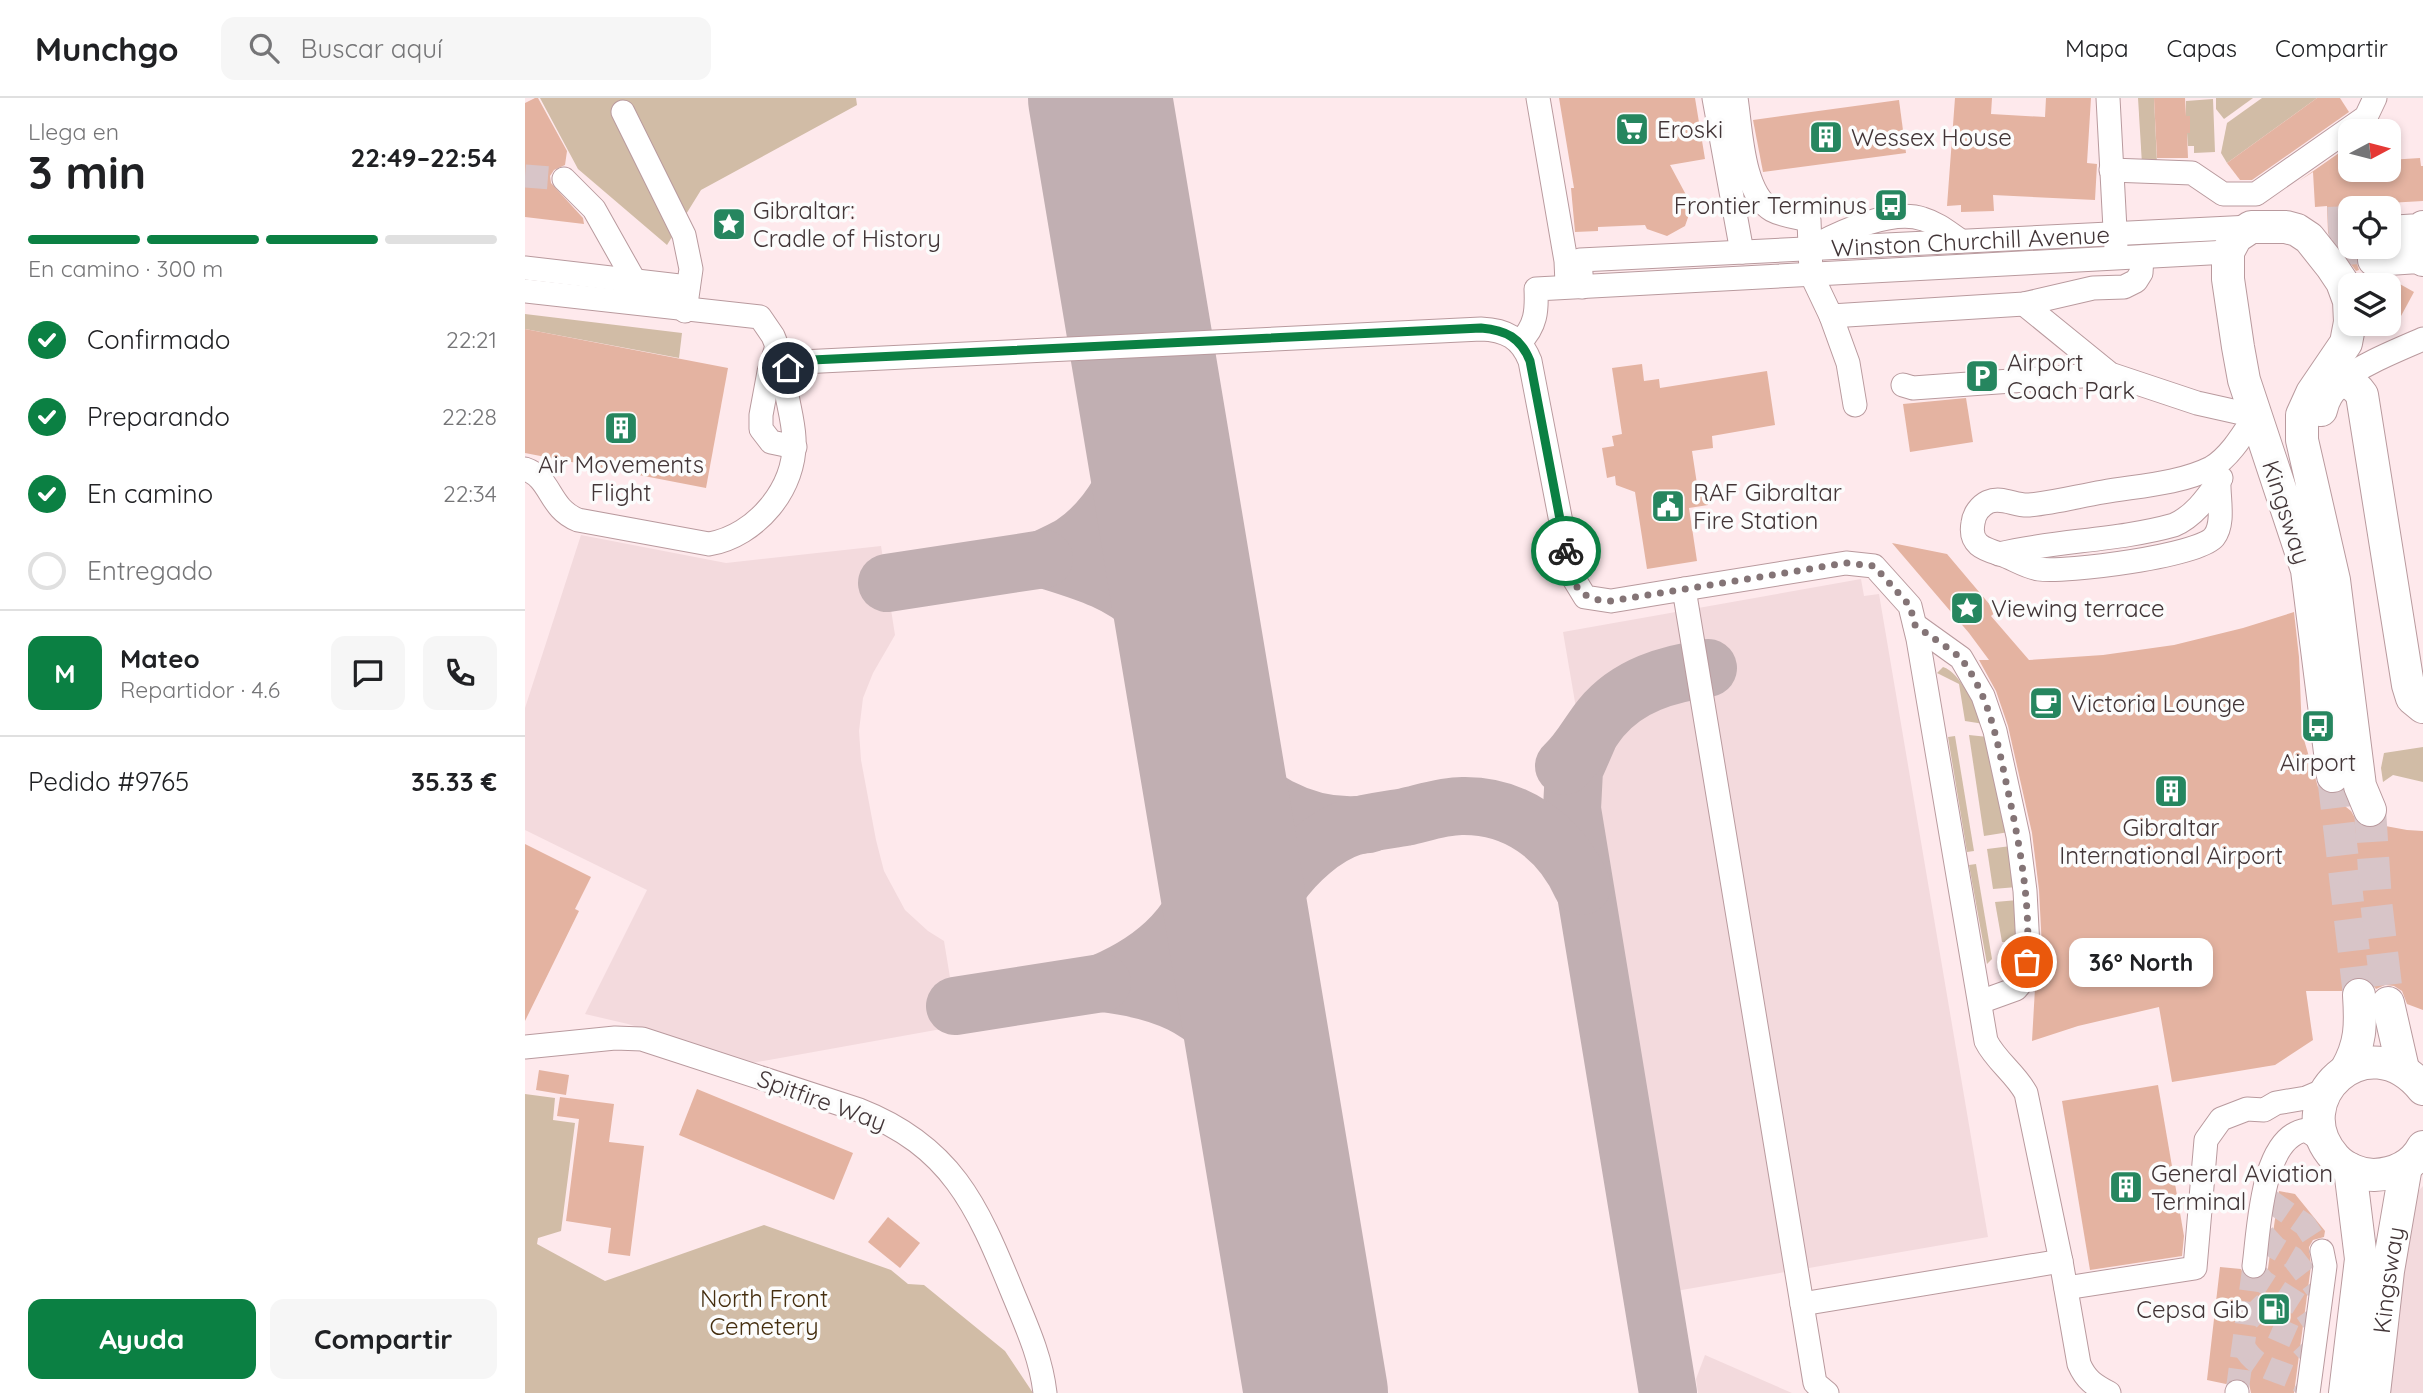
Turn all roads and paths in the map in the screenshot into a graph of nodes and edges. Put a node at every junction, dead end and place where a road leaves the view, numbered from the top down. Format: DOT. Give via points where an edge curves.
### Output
graph roads {
  1 [pos="1538,98"];
  2 [pos="1714,98"];
  3 [pos="1736,98"];
  4 [pos="2108,98"];
  5 [pos="2375,98"];
  6 [pos="623,112"];
  7 [pos="2111,170"];
  8 [pos="564,179"];
  9 [pos="2423,218"];
  10 [pos="2401,219"];
  11 [pos="2251,227"];
  12 [pos="2423,227"];
  13 [pos="2401,232"];
  14 [pos="2115,233"];
  15 [pos="2423,246"];
  16 [pos="2401,247"];
  17 [pos="1810,249"];
  18 [pos="1742,252"];
  19 [pos="2228,252"];
  20 [pos="2401,254"];
  21 [pos="2142,257"];
  22 [pos="2116,258"];
  23 [pos="2423,260"];
  24 [pos="525,268"];
  25 [pos="1811,274"];
  26 [pos="2338,274"];
  27 [pos="634,280"];
  28 [pos="688,287"];
  29 [pos="1575,287"];
  30 [pos="525,291"];
  31 [pos="2024,304"];
  32 [pos="685,311"];
  33 [pos="1831,316"];
  34 [pos="2347,336"];
  35 [pos="2423,339"];
  36 [pos="1520,342"];
  37 [pos="2110,374"];
  38 [pos="2337,383"];
  39 [pos="1903,385"];
  40 [pos="1856,405"];
  41 [pos="2255,416"];
  42 [pos="795,447"];
  43 [pos="2267,449"];
  44 [pos="525,469"];
  45 [pos="2219,480"];
  46 [pos="1999,554"];
  47 [pos="1684,589"];
  48 [pos="1915,625"];
  49 [pos="2423,707"];
  50 [pos="2333,776"];
  51 [pos="2358,995"];
  52 [pos="1980,1002"];
  53 [pos="2388,1003"];
  54 [pos="525,1047"];
  55 [pos="2413,1079"];
  56 [pos="2336,1080"];
  57 [pos="2264,1110"];
  58 [pos="2315,1135"];
  59 [pos="2414,1157"];
  60 [pos="2350,1169"];
  61 [pos="2322,1251"];
  62 [pos="2061,1261"];
  63 [pos="2254,1266"];
  64 [pos="2066,1288"];
  65 [pos="1802,1304"];
  66 [pos="2307,1390"];
  67 [pos="1045,1393"];
  68 [pos="1827,1393"];
  69 [pos="2109,1393"];
  70 [pos="2345,1393"];
  71 [pos="2374,1393"];
  1 -- 29 [label="street" via="1566,261"];
  2 -- 18 [label="street"];
  3 -- 17 [label="street" via="1752,187 1771,209 1809,220"];
  4 -- 7 [label="street"];
  5 -- 7 [label="street" via="2366,117 2256,194 2223,194 2192,173"];
  6 -- 28 [label="street" via="684,235 691,269"];
  7 -- 14 [label="street"];
  8 -- 27 [label="street" via="594,209"];
  9 -- 10 [label="highway"];
  11 -- 14 [label="street, Winston Churchill Avenue"];
  11 -- 19 [label="highway" via="2236,237"];
  11 -- 26 [label="highway, Winston Churchill Avenue" via="2323,245"];
  12 -- 13 [label="highway"];
  14 -- 17 [label="street, Winston Churchill Avenue" via="1961,241 1935,224 1908,217 1864,224"];
  14 -- 22 [label="street"];
  15 -- 16 [label="highway"];
  17 -- 18 [label="street, Winston Churchill Avenue"];
  17 -- 25 [label="street"];
  18 -- 29 [label="street, Winston Churchill Avenue" via="1580,260"];
  19 -- 21 [label="street, Winston Churchill Avenue"];
  19 -- 41 [label="highway, Kingsway" via="2238,347"];
  20 -- 23 [label="highway"];
  21 -- 22 [label="street, Winston Churchill Avenue"];
  21 -- 31 [label="street" via="2141,273 2130,285 2093,288"];
  22 -- 25 [label="street, Winston Churchill Avenue"];
  24 -- 27 [label="street"];
  25 -- 29 [label="street, Winston Churchill Avenue"];
  25 -- 33 [label="street"];
  27 -- 28 [label="street"];
  28 -- 32 [label="street"];
  29 -- 36 [label="street, Winston Churchill Avenue" via="1536,289 1535,320"];
  30 -- 32 [label="street"];
  31 -- 33 [label="street"];
  31 -- 37 [label="street"];
  32 -- 42 [label="street" via="760,317 777,346 761,429 771,442"];
  33 -- 40 [label="street" via="1848,363"];
  34 -- 38 [label="highway, Kingsway" via="2302,415 2302,440 2332,568 2360,786 2370,810 2348,588 2319,429 2322,404"];
  35 -- 38 [label="street"];
  36 -- 42 [label="street" via="1504,332 1481,328 812,360 793,364 784,373"];
  36 -- 47 [label="street" via="1530,361 1577,588 1585,597 1611,601"];
  37 -- 39 [label="street" via="1913,388"];
  37 -- 41 [label="street" via="2197,403"];
  38 -- 49 [label="highway" via="2356,387 2366,408 2408,685 2412,698"];
  41 -- 43 [label="highway, Kingsway"];
  41 -- 46 [label="street" via="2217,463 2198,472 2030,505 1987,503 1975,515 1973,535 1982,548"];
  42 -- 44 [label="street" via="784,484 761,517 731,538 709,544 578,520 561,510 538,476"];
  43 -- 45 [label="street" via="2249,445"];
  43 -- 50 [label="highway, Kingsway" via="2307,570"];
  45 -- 46 [label="street" via="2184,521 2173,525"];
  45 -- 46 [label="street" via="2218,529 2214,538 2196,548 2059,570 2037,569"];
  47 -- 48 [label="street" via="1846,563 1874,566 1910,606"];
  47 -- 65 [label="street"];
  48 -- 52 [label="street"];
  48 -- 52 [label="street" via="1961,658 1983,696 2018,836 2025,891 2026,977 2016,989"];
  51 -- 56 [label="highway" via="2360,1040"];
  52 -- 62 [label="street" via="1986,1041 2026,1093"];
  53 -- 55 [label="highway"];
  54 -- 67 [label="street, Spitfire Way" via="642,1039 859,1110 908,1135 946,1167 967,1194 1030,1335"];
  55 -- 56 [label="highway" via="2389,1063 2374,1062 2359,1064"];
  56 -- 57 [label="street" via="2306,1098"];
  56 -- 58 [label="highway"];
  57 -- 58 [label="street"];
  57 -- 64 [label="street" via="2247,1109 2221,1119 2206,1140 2196,1268"];
  58 -- 60 [label="highway"];
  58 -- 63 [label="street" via="2297,1132 2285,1141 2273,1161"];
  59 -- 60 [label="highway" via="2388,1174 2368,1175"];
  59 -- 71 [label="highway, Kingsway" via="2390,1258"];
  60 -- 70 [label="highway, Kingsway" via="2361,1259"];
  61 -- 66 [label="street" via="2325,1266"];
  62 -- 64 [label="street"];
  62 -- 65 [label="street"];
  64 -- 69 [label="street" via="2084,1377"];
  65 -- 68 [label="street" via="1815,1383"];
}
